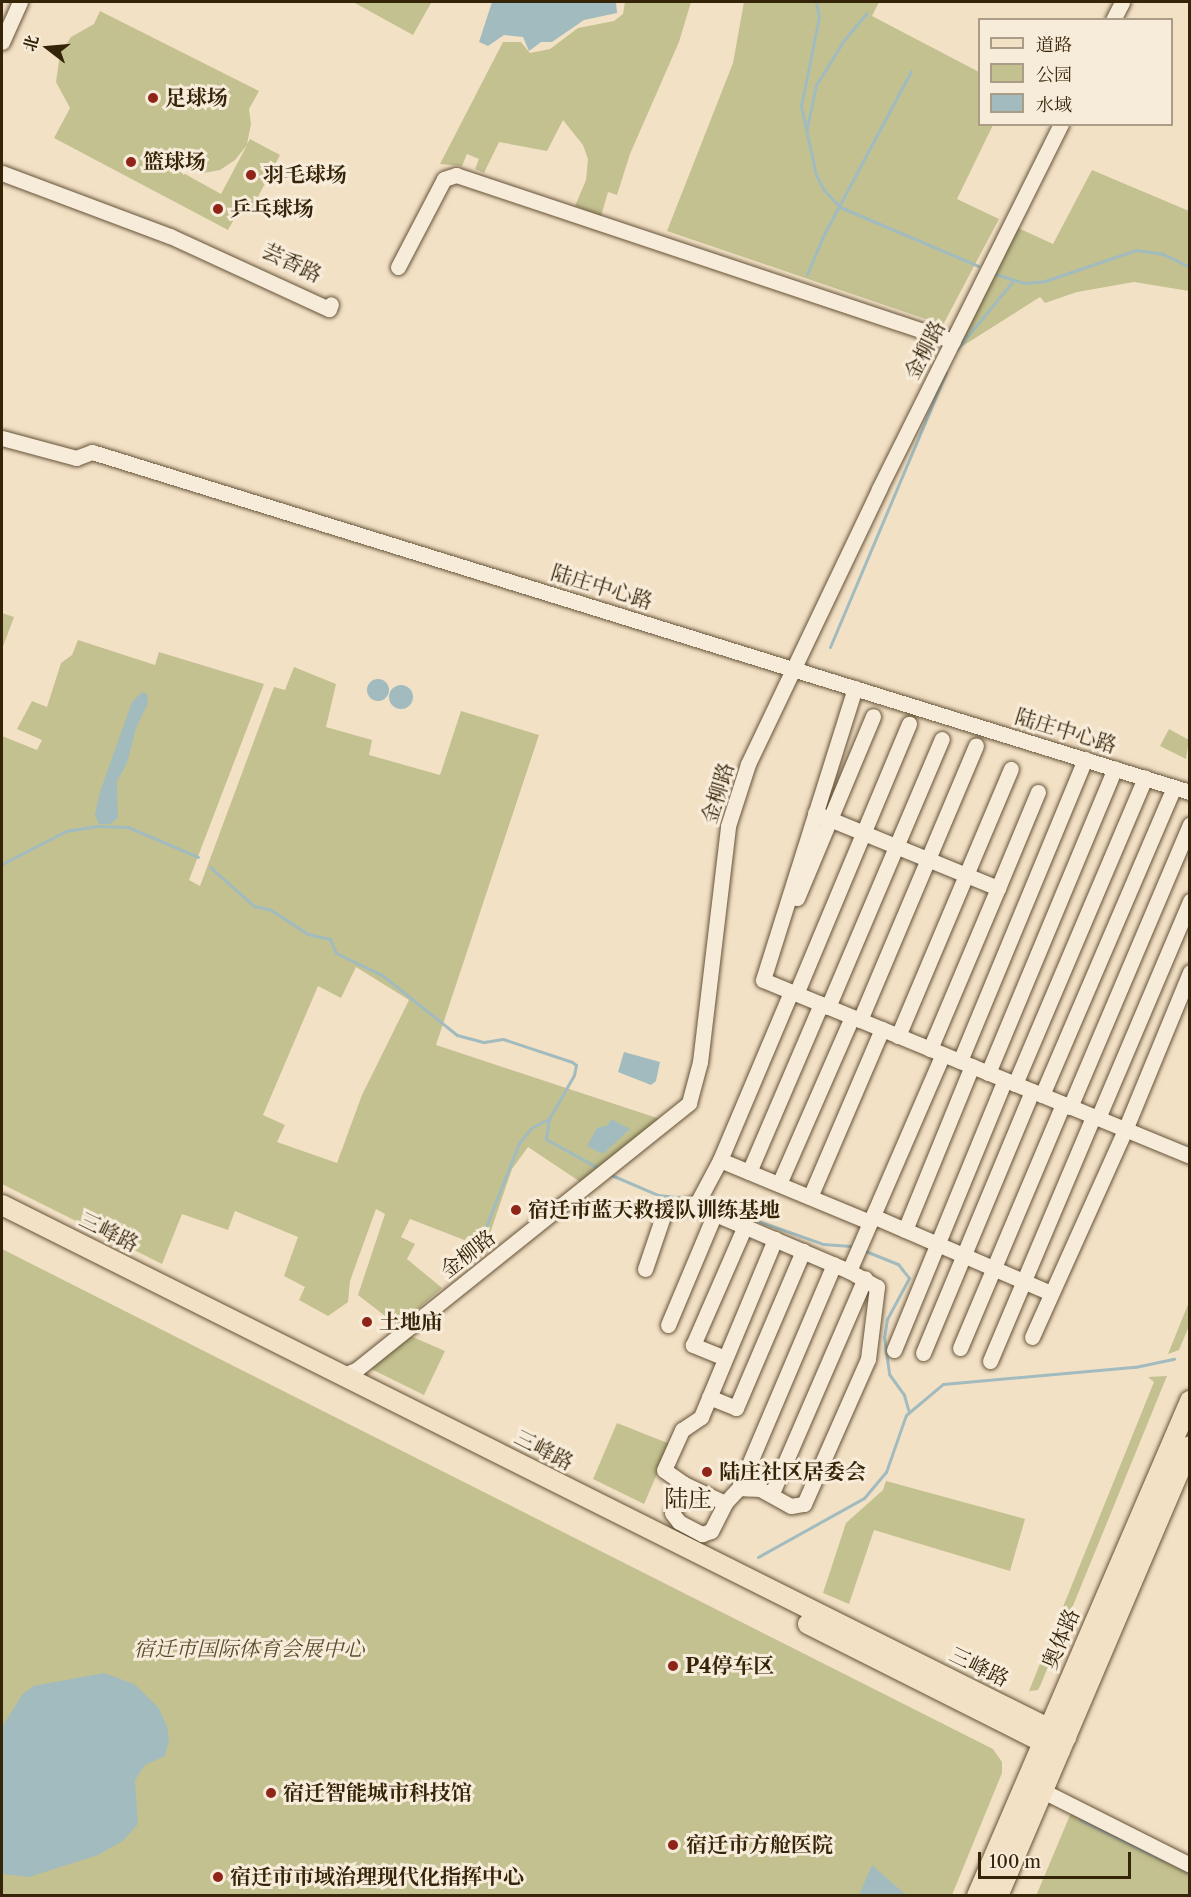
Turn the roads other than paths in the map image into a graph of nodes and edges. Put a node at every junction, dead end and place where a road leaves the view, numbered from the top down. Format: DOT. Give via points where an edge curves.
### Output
graph roads {
  1 [pos="12,2"];
  2 [pos="20,2"];
  3 [pos="1122,2"];
  4 [pos="1114,18"];
  5 [pos="2,25"];
  6 [pos="2,42"];
  7 [pos="1060,126"];
  8 [pos="2,164"];
  9 [pos="2,173"];
  10 [pos="398,267"];
  11 [pos="953,341"];
  12 [pos="2,438"];
  13 [pos="794,669"];
  14 [pos="855,688"];
  15 [pos="873,716"];
  16 [pos="909,724"];
  17 [pos="942,739"];
  18 [pos="976,746"];
  19 [pos="1085,759"];
  20 [pos="1115,768"];
  21 [pos="1011,769"];
  22 [pos="1144,777"];
  23 [pos="1174,787"];
  24 [pos="1038,792"];
  25 [pos="1190,792"];
  26 [pos="815,813"];
  27 [pos="830,819"];
  28 [pos="1190,824"];
  29 [pos="864,833"];
  30 [pos="896,846"];
  31 [pos="929,860"];
  32 [pos="966,875"];
  33 [pos="998,888"];
  34 [pos="1190,901"];
  35 [pos="783,915"];
  36 [pos="1190,972"];
  37 [pos="794,993"];
  38 [pos="825,1006"];
  39 [pos="856,1018"];
  40 [pos="882,1029"];
  41 [pos="898,1036"];
  42 [pos="937,1052"];
  43 [pos="966,1064"];
  44 [pos="988,1073"];
  45 [pos="1010,1082"];
  46 [pos="1037,1093"];
  47 [pos="1066,1105"];
  48 [pos="1095,1117"];
  49 [pos="1125,1130"];
  50 [pos="1190,1156"];
  51 [pos="720,1160"];
  52 [pos="749,1172"];
  53 [pos="779,1184"];
  54 [pos="810,1197"];
  55 [pos="2,1205"];
  56 [pos="696,1205"];
  57 [pos="715,1213"];
  58 [pos="2,1219"];
  59 [pos="871,1219"];
  60 [pos="745,1226"];
  61 [pos="905,1230"];
  62 [pos="775,1239"];
  63 [pos="939,1244"];
  64 [pos="803,1251"];
  65 [pos="964,1255"];
  66 [pos="834,1264"];
  67 [pos="994,1268"];
  68 [pos="645,1269"];
  69 [pos="849,1271"];
  70 [pos="865,1278"];
  71 [pos="1024,1281"];
  72 [pos="1051,1293"];
  73 [pos="668,1325"];
  74 [pos="1032,1337"];
  75 [pos="960,1348"];
  76 [pos="894,1350"];
  77 [pos="924,1353"];
  78 [pos="725,1358"];
  79 [pos="990,1360"];
  80 [pos="344,1375"];
  81 [pos="709,1397"];
  82 [pos="1190,1401"];
  83 [pos="1190,1446"];
  84 [pos="684,1484"];
  85 [pos="739,1488"];
  86 [pos="772,1493"];
  87 [pos="725,1503"];
  88 [pos="694,1530"];
  89 [pos="688,1556"];
  90 [pos="1054,1740"];
  91 [pos="1043,1791"];
  92 [pos="1190,1865"];
  93 [pos="977,1896"];
  94 [pos="998,1896"];
  1 -- 5 [label="street"];
  2 -- 6 [label="street"];
  3 -- 4 [label="street"];
  7 -- 11 [label="street, 金柳路"];
  8 -- 9 [label="street, 芸香路" via="217,251 331,304 329,309 170,236"];
  10 -- 11 [label="street" via="444,179 456,175"];
  11 -- 13 [label="street, 金柳路"];
  12 -- 13 [label="street, 陆庄中心路" via="76,458 92,452"];
  13 -- 14 [label="street, 陆庄中心路"];
  13 -- 80 [label="street, 金柳路" via="748,764 728,826 702,1049 691,1099 681,1112 606,1172 356,1370"];
  14 -- 19 [label="street, 陆庄中心路"];
  14 -- 26 [label="street"];
  15 -- 27 [label="street"];
  16 -- 29 [label="street"];
  17 -- 30 [label="street"];
  18 -- 31 [label="street"];
  19 -- 20 [label="street, 陆庄中心路"];
  19 -- 43 [label="street"];
  20 -- 22 [label="street, 陆庄中心路"];
  20 -- 44 [label="street"];
  21 -- 32 [label="street"];
  22 -- 23 [label="street, 陆庄中心路"];
  22 -- 45 [label="street"];
  23 -- 25 [label="street, 陆庄中心路"];
  23 -- 46 [label="street"];
  24 -- 33 [label="street"];
  26 -- 27 [label="street"];
  26 -- 35 [label="street"];
  27 -- 29 [label="street"];
  27 -- 35 [label="street" via="795,904"];
  28 -- 47 [label="street"];
  29 -- 30 [label="street"];
  29 -- 37 [label="street"];
  30 -- 31 [label="street"];
  30 -- 38 [label="street"];
  31 -- 32 [label="street"];
  31 -- 39 [label="street"];
  32 -- 33 [label="street"];
  32 -- 41 [label="street"];
  33 -- 42 [label="street"];
  34 -- 48 [label="street"];
  35 -- 37 [label="street" via="763,980"];
  36 -- 49 [label="street"];
  37 -- 38 [label="street"];
  37 -- 51 [label="street"];
  38 -- 39 [label="street"];
  38 -- 52 [label="street"];
  39 -- 40 [label="street"];
  39 -- 53 [label="street"];
  40 -- 41 [label="street"];
  40 -- 54 [label="street"];
  41 -- 42 [label="street"];
  42 -- 43 [label="street"];
  42 -- 59 [label="street"];
  43 -- 44 [label="street"];
  43 -- 61 [label="street"];
  44 -- 45 [label="street"];
  45 -- 46 [label="street"];
  45 -- 63 [label="street"];
  46 -- 47 [label="street"];
  46 -- 65 [label="street"];
  47 -- 48 [label="street"];
  47 -- 67 [label="street"];
  48 -- 49 [label="street"];
  48 -- 71 [label="street"];
  49 -- 50 [label="street"];
  49 -- 72 [label="street"];
  51 -- 52 [label="street"];
  51 -- 56 [label="street"];
  52 -- 53 [label="street"];
  53 -- 54 [label="street"];
  54 -- 59 [label="street"];
  55 -- 80 [label="main road, 三峰路"];
  56 -- 57 [label="street"];
  56 -- 68 [label="street" via="668,1210 663,1216"];
  57 -- 60 [label="street"];
  57 -- 73 [label="street"];
  58 -- 89 [label="main road, 三峰路"];
  59 -- 61 [label="street"];
  59 -- 69 [label="street"];
  60 -- 62 [label="street"];
  60 -- 78 [label="street" via="693,1345"];
  61 -- 63 [label="street"];
  62 -- 64 [label="street"];
  62 -- 78 [label="street"];
  63 -- 65 [label="street"];
  63 -- 76 [label="street"];
  64 -- 66 [label="street"];
  64 -- 81 [label="street" via="736,1408"];
  65 -- 67 [label="street"];
  65 -- 77 [label="street"];
  66 -- 69 [label="street"];
  66 -- 85 [label="street"];
  67 -- 71 [label="street"];
  67 -- 75 [label="street"];
  69 -- 70 [label="street"];
  70 -- 86 [label="street"];
  70 -- 86 [label="street" via="877,1287 878,1294 868,1359 804,1504 791,1506"];
  71 -- 72 [label="street"];
  71 -- 79 [label="street"];
  72 -- 74 [label="street"];
  78 -- 81 [label="street"];
  80 -- 89 [label="main road, 三峰路"];
  81 -- 84 [label="street" via="698,1421 682,1430 664,1470"];
  82 -- 90 [label="main road, 奥体路"];
  83 -- 90 [label="main road, 奥体路"];
  84 -- 87 [label="street"];
  84 -- 88 [label="street" via="672,1513"];
  85 -- 86 [label="street" via="748,1485"];
  85 -- 87 [label="street"];
  87 -- 88 [label="street" via="711,1532 702,1534"];
  88 -- 89 [label="street"];
  89 -- 90 [label="main road, 三峰路"];
  90 -- 91 [label="main road, 奥体路"];
  90 -- 93 [label="main road, 奥体路"];
  91 -- 92 [label="street"];
  91 -- 94 [label="main road, 奥体路"];
}
